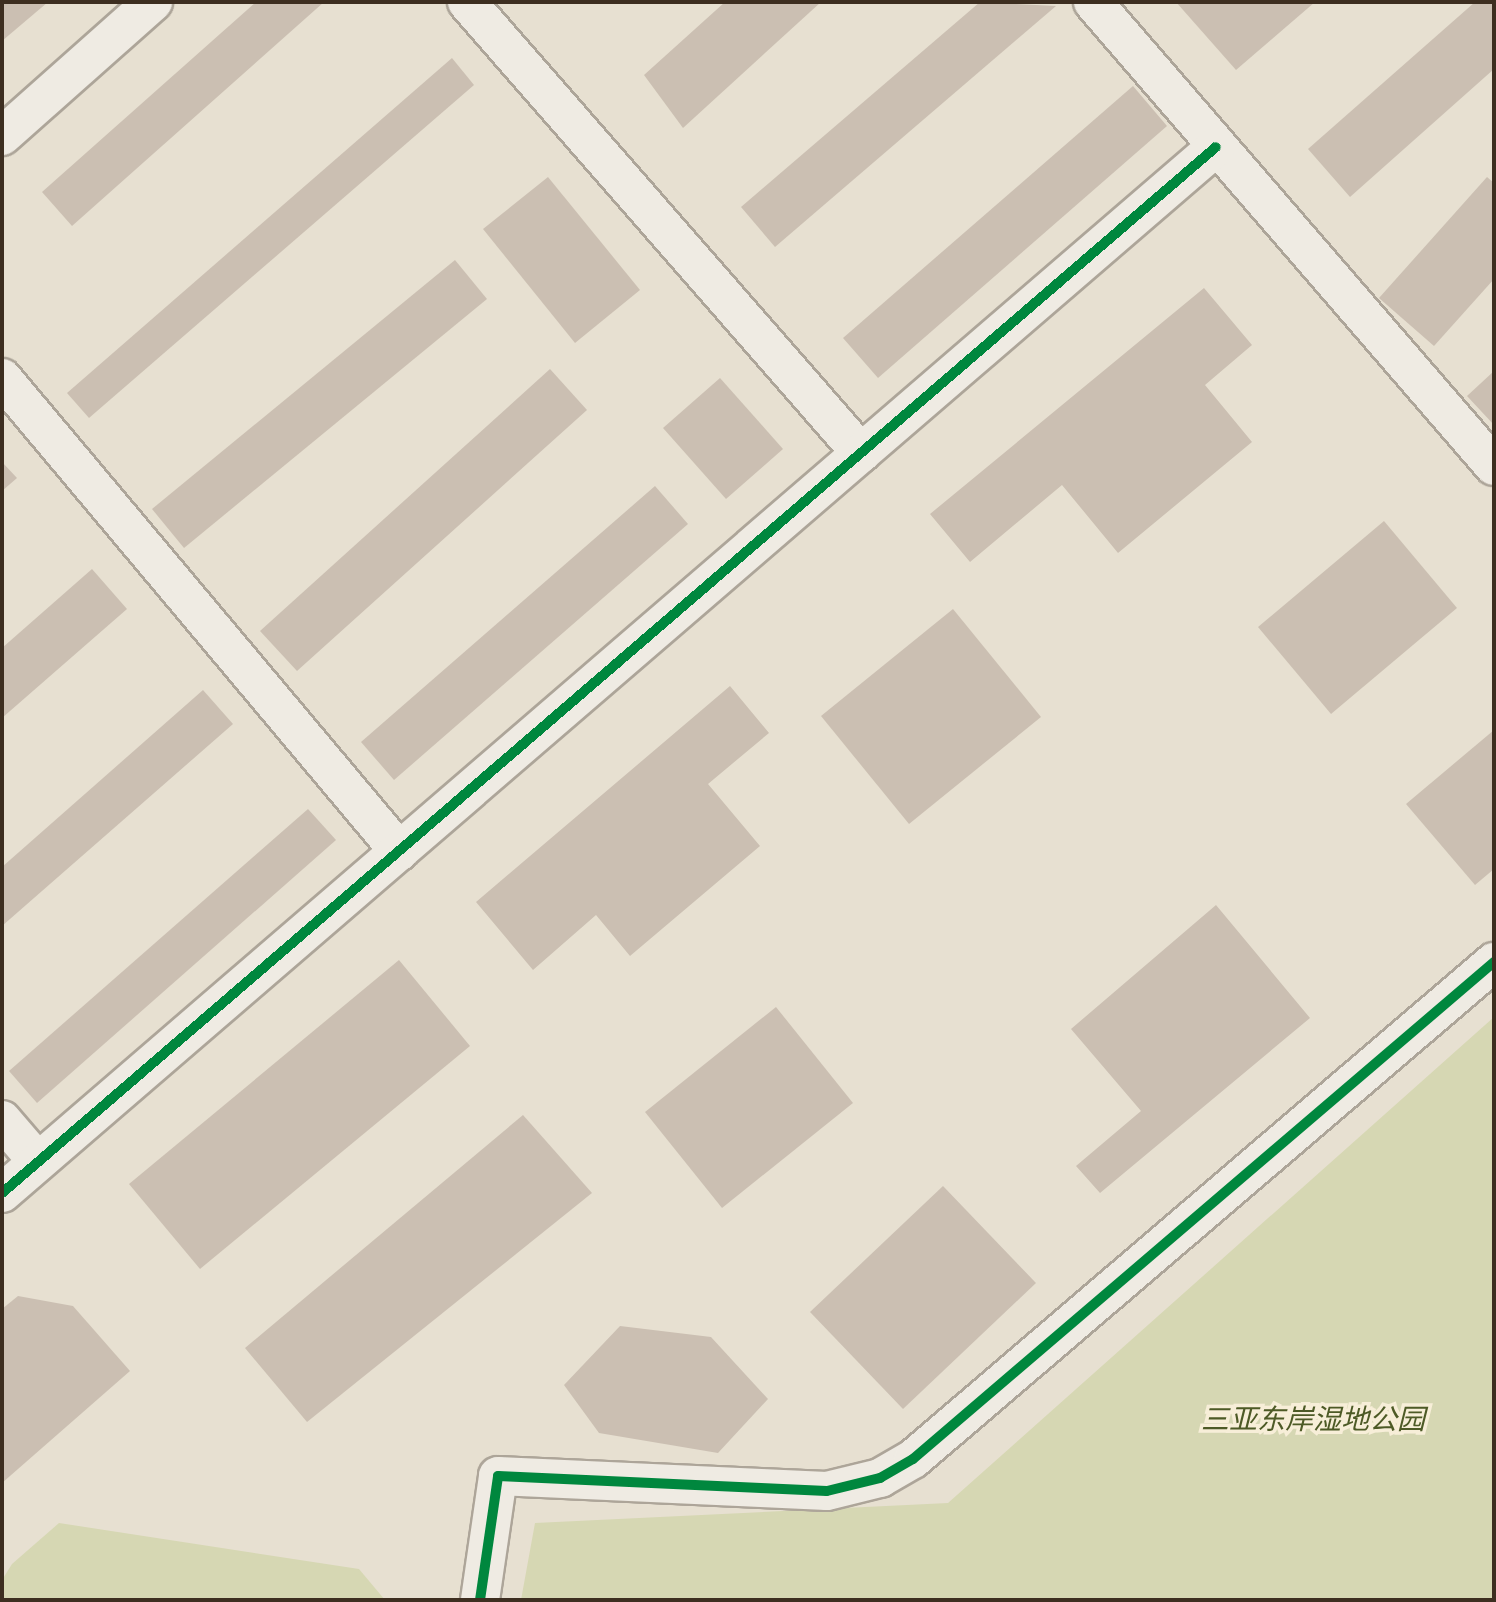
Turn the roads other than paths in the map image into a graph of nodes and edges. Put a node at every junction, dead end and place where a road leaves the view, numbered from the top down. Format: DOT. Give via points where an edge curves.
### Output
graph roads {
  1 [pos="153,2"];
  2 [pos="467,2"];
  3 [pos="1093,2"];
  4 [pos="2,136"];
  5 [pos="1216,147"];
  6 [pos="2,378"];
  7 [pos="861,453"];
  8 [pos="1494,466"];
  9 [pos="399,851"];
  10 [pos="1494,962"];
  11 [pos="2,1120"];
  12 [pos="38,1162"];
  13 [pos="2,1193"];
  14 [pos="480,1600"];
  1 -- 4 [label="street"];
  2 -- 7 [label="street"];
  3 -- 5 [label="street"];
  5 -- 7 [label="street"];
  5 -- 8 [label="street"];
  6 -- 9 [label="street"];
  7 -- 9 [label="street"];
  9 -- 12 [label="street"];
  10 -- 14 [label="street" via="913,1459 869,1482 827,1491 498,1476"];
  11 -- 12 [label="street"];
  12 -- 13 [label="street"];
}
